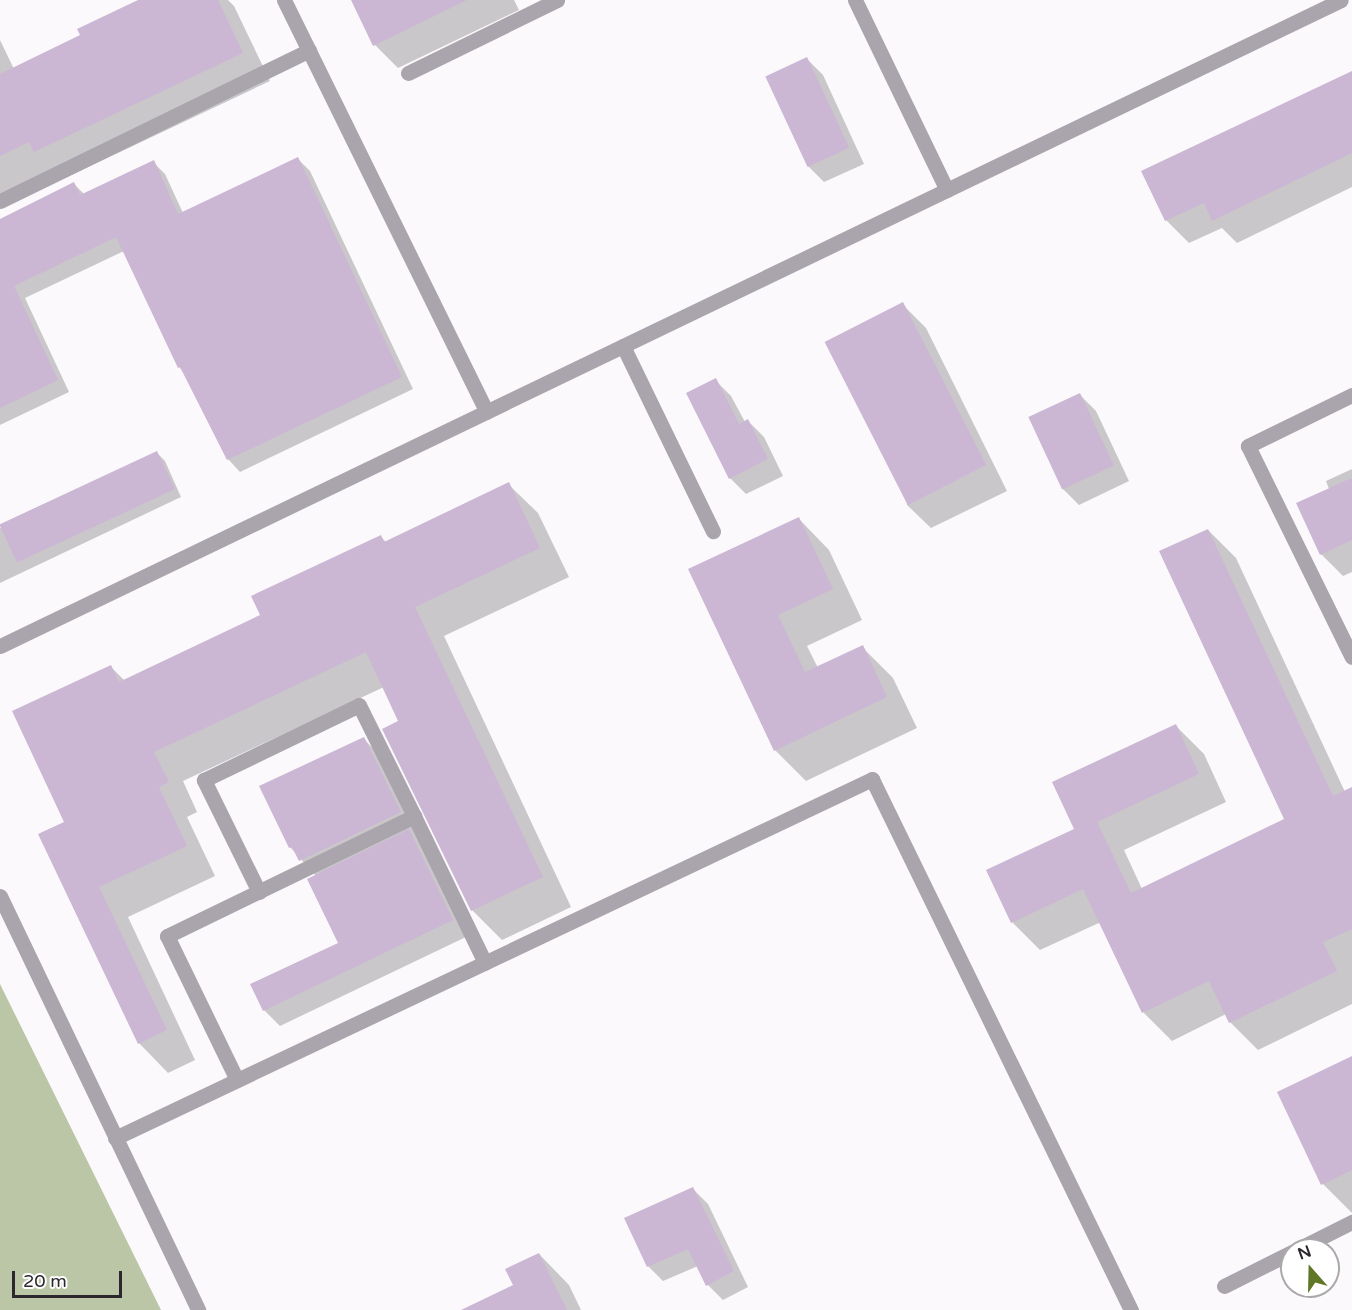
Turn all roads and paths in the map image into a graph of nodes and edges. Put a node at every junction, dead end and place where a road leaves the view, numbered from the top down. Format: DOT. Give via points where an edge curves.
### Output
graph roads {
  1 [pos="284,0"];
  2 [pos="557,0"];
  3 [pos="855,0"];
  4 [pos="1341,0"];
  5 [pos="309,50"];
  6 [pos="408,73"];
  7 [pos="947,190"];
  8 [pos="0,201"];
  9 [pos="623,346"];
  10 [pos="1352,395"];
  11 [pos="487,412"];
  12 [pos="713,531"];
  13 [pos="0,646"];
  14 [pos="1352,657"];
  15 [pos="414,816"];
  16 [pos="259,892"];
  17 [pos="0,896"];
  18 [pos="485,963"];
  19 [pos="237,1080"];
  20 [pos="116,1138"];
  21 [pos="1352,1222"];
  22 [pos="1320,1238"];
  23 [pos="1280,1258"];
  24 [pos="1224,1286"];
  25 [pos="198,1310"];
  26 [pos="1131,1310"];
  1 -- 5 [label="street"];
  2 -- 6 [label="street"];
  3 -- 7 [label="street"];
  4 -- 7 [label="street"];
  5 -- 8 [label="street"];
  5 -- 11 [label="street"];
  7 -- 9 [label="street"];
  9 -- 11 [label="street"];
  9 -- 12 [label="street"];
  10 -- 14 [label="street" via="1248,446"];
  11 -- 13 [label="street"];
  15 -- 16 [label="street"];
  15 -- 16 [label="street" via="359,705 204,780"];
  15 -- 18 [label="street"];
  16 -- 19 [label="street" via="167,936"];
  17 -- 20 [label="street"];
  18 -- 19 [label="street"];
  18 -- 26 [label="street" via="872,779"];
  19 -- 20 [label="street"];
  20 -- 25 [label="street"];
  21 -- 22 [label="street"];
  23 -- 24 [label="street"];
}
